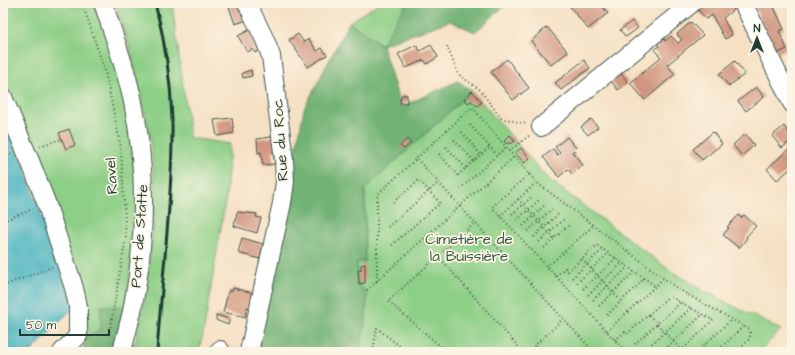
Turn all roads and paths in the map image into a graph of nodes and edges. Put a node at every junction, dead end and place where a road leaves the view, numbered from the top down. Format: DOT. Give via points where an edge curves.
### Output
graph roads {
  1 [pos="79,3"];
  2 [pos="103,3"];
  3 [pos="247,3"];
  4 [pos="692,3"];
  5 [pos="743,3"];
  6 [pos="447,46"];
  7 [pos="3,97"];
  8 [pos="792,103"];
  9 [pos="470,125"];
  10 [pos="541,127"];
  11 [pos="462,132"];
  12 [pos="62,139"];
  13 [pos="454,140"];
  14 [pos="446,147"];
  15 [pos="490,147"];
  16 [pos="506,147"];
  17 [pos="509,151"];
  18 [pos="20,152"];
  19 [pos="439,154"];
  20 [pos="481,155"];
  21 [pos="497,155"];
  22 [pos="514,157"];
  23 [pos="3,158"];
  24 [pos="417,159"];
  25 [pos="474,161"];
  26 [pos="466,168"];
  27 [pos="529,174"];
  28 [pos="438,182"];
  29 [pos="536,182"];
  30 [pos="460,189"];
  31 [pos="429,191"];
  32 [pos="533,196"];
  33 [pos="518,200"];
  34 [pos="539,200"];
  35 [pos="392,203"];
  36 [pos="546,204"];
  37 [pos="523,205"];
  38 [pos="36,207"];
  39 [pos="460,207"];
  40 [pos="552,209"];
  41 [pos="528,210"];
  42 [pos="512,214"];
  43 [pos="558,214"];
  44 [pos="500,216"];
  45 [pos="533,216"];
  46 [pos="564,219"];
  47 [pos="517,220"];
  48 [pos="3,221"];
  49 [pos="538,222"];
  50 [pos="475,223"];
  51 [pos="570,224"];
  52 [pos="523,226"];
  53 [pos="593,226"];
  54 [pos="388,227"];
  55 [pos="544,227"];
  56 [pos="528,231"];
  57 [pos="549,232"];
  58 [pos="534,237"];
  59 [pos="554,238"];
  60 [pos="539,242"];
  61 [pos="392,245"];
  62 [pos="544,248"];
  63 [pos="603,249"];
  64 [pos="610,254"];
  65 [pos="438,256"];
  66 [pos="616,258"];
  67 [pos="582,259"];
  68 [pos="622,263"];
  69 [pos="587,264"];
  70 [pos="55,266"];
  71 [pos="547,267"];
  72 [pos="628,267"];
  73 [pos="592,270"];
  74 [pos="634,272"];
  75 [pos="556,276"];
  76 [pos="598,276"];
  77 [pos="572,278"];
  78 [pos="644,279"];
  79 [pos="663,279"];
  80 [pos="377,281"];
  81 [pos="602,281"];
  82 [pos="577,283"];
  83 [pos="3,286"];
  84 [pos="608,286"];
  85 [pos="655,286"];
  86 [pos="583,289"];
  87 [pos="366,290"];
  88 [pos="613,292"];
  89 [pos="588,295"];
  90 [pos="671,297"];
  91 [pos="667,298"];
  92 [pos="593,300"];
  93 [pos="621,301"];
  94 [pos="681,302"];
  95 [pos="598,306"];
  96 [pos="692,308"];
  97 [pos="607,314"];
  98 [pos="703,314"];
  99 [pos="649,315"];
  100 [pos="732,319"];
  101 [pos="563,320"];
  102 [pos="657,324"];
  103 [pos="744,326"];
  104 [pos="607,331"];
  105 [pos="665,332"];
  106 [pos="108,339"];
  107 [pos="615,340"];
  108 [pos="674,342"];
  109 [pos="635,344"];
  110 [pos="62,352"];
  111 [pos="122,352"];
  112 [pos="249,352"];
  113 [pos="373,352"];
  114 [pos="407,352"];
  115 [pos="447,352"];
  116 [pos="523,352"];
  117 [pos="528,352"];
  118 [pos="594,352"];
  119 [pos="626,352"];
  120 [pos="644,352"];
  121 [pos="662,352"];
  122 [pos="682,352"];
  123 [pos="698,352"];
  124 [pos="716,352"];
  125 [pos="736,352"];
  1 -- 106 [label="path, Ravel" via="86,14 105,71 121,148 126,240"];
  2 -- 111 [label="street, Port de Statte" via="132,100 143,178 139,265"];
  3 -- 112 [label="street, Rue du Roc" via="271,56 285,182"];
  4 -- 10 [label="street"];
  5 -- 8 [label="street"];
  6 -- 10 [label="path" via="458,74 480,90 501,118"];
  7 -- 18 [label="street"];
  9 -- 15 [label="path"];
  10 -- 17 [label="path"];
  11 -- 20 [label="path"];
  12 -- 18 [label="path"];
  13 -- 25 [label="path"];
  14 -- 26 [label="path"];
  15 -- 20 [label="path"];
  15 -- 21 [label="path"];
  16 -- 17 [label="path"];
  16 -- 21 [label="path"];
  16 -- 24 [label="path" via="472,107"];
  17 -- 22 [label="path"];
  18 -- 23 [label="path"];
  18 -- 110 [label="street" via="46,202 78,306 78,336"];
  19 -- 26 [label="path" via="458,175"];
  20 -- 25 [label="path"];
  21 -- 30 [label="path"];
  22 -- 27 [label="path"];
  22 -- 39 [label="path"];
  24 -- 28 [label="path"];
  24 -- 80 [label="path" via="377,197"];
  25 -- 26 [label="path"];
  27 -- 29 [label="path"];
  27 -- 44 [label="path" via="492,207"];
  28 -- 31 [label="path"];
  28 -- 39 [label="path"];
  29 -- 33 [label="path"];
  29 -- 53 [label="path"];
  31 -- 35 [label="path" via="420,180"];
  31 -- 54 [label="path"];
  31 -- 61 [label="path" via="440,203"];
  32 -- 37 [label="path"];
  33 -- 37 [label="path"];
  33 -- 44 [label="path"];
  34 -- 41 [label="path"];
  36 -- 45 [label="path"];
  37 -- 41 [label="path"];
  37 -- 42 [label="path"];
  38 -- 48 [label="path"];
  39 -- 50 [label="path"];
  39 -- 80 [label="path"];
  40 -- 49 [label="path"];
  41 -- 45 [label="path"];
  41 -- 47 [label="path"];
  43 -- 55 [label="path"];
  44 -- 71 [label="path"];
  45 -- 49 [label="path"];
  45 -- 52 [label="path"];
  46 -- 57 [label="path"];
  49 -- 55 [label="path"];
  49 -- 56 [label="path"];
  50 -- 65 [label="path"];
  50 -- 101 [label="path"];
  51 -- 59 [label="path"];
  53 -- 71 [label="path"];
  53 -- 79 [label="path"];
  55 -- 57 [label="path"];
  55 -- 58 [label="path"];
  57 -- 59 [label="path"];
  57 -- 60 [label="path"];
  59 -- 62 [label="path"];
  63 -- 64 [label="path"];
  63 -- 67 [label="path" via="597,245"];
  63 -- 69 [label="path"];
  64 -- 66 [label="path"];
  64 -- 73 [label="path"];
  65 -- 115 [label="path" via="388,301"];
  65 -- 116 [label="path"];
  66 -- 68 [label="path"];
  66 -- 76 [label="path"];
  67 -- 69 [label="path"];
  67 -- 75 [label="path" via="568,271 565,268"];
  68 -- 72 [label="path"];
  68 -- 81 [label="path"];
  69 -- 73 [label="path"];
  69 -- 77 [label="path"];
  70 -- 83 [label="path"];
  71 -- 75 [label="path"];
  72 -- 74 [label="path"];
  72 -- 84 [label="path"];
  73 -- 76 [label="path"];
  73 -- 82 [label="path"];
  74 -- 78 [label="path"];
  74 -- 88 [label="path"];
  75 -- 104 [label="path"];
  76 -- 81 [label="path"];
  76 -- 86 [label="path"];
  78 -- 85 [label="path"];
  78 -- 93 [label="path"];
  79 -- 85 [label="path"];
  79 -- 100 [label="path"];
  80 -- 87 [label="path"];
  81 -- 84 [label="path"];
  81 -- 89 [label="path"];
  84 -- 88 [label="path"];
  84 -- 92 [label="path"];
  85 -- 104 [label="path"];
  88 -- 93 [label="path"];
  88 -- 95 [label="path"];
  90 -- 94 [label="path"];
  91 -- 99 [label="path"];
  93 -- 97 [label="path"];
  94 -- 96 [label="path"];
  94 -- 102 [label="path"];
  96 -- 98 [label="path"];
  96 -- 105 [label="path"];
  98 -- 108 [label="path"];
  98 -- 122 [label="path" via="713,320"];
  99 -- 102 [label="path"];
  99 -- 107 [label="path" via="627,334 625,332"];
  100 -- 103 [label="path"];
  100 -- 123 [label="path"];
  101 -- 117 [label="path"];
  101 -- 118 [label="path"];
  102 -- 105 [label="path"];
  102 -- 109 [label="path"];
  103 -- 124 [label="path"];
  103 -- 125 [label="path" via="749,329 750,339"];
  104 -- 107 [label="path"];
  105 -- 108 [label="path"];
  105 -- 120 [label="path"];
  107 -- 119 [label="path"];
  108 -- 121 [label="path"];
  108 -- 122 [label="path"];
  113 -- 114 [label="path" via="377,328"];
}
